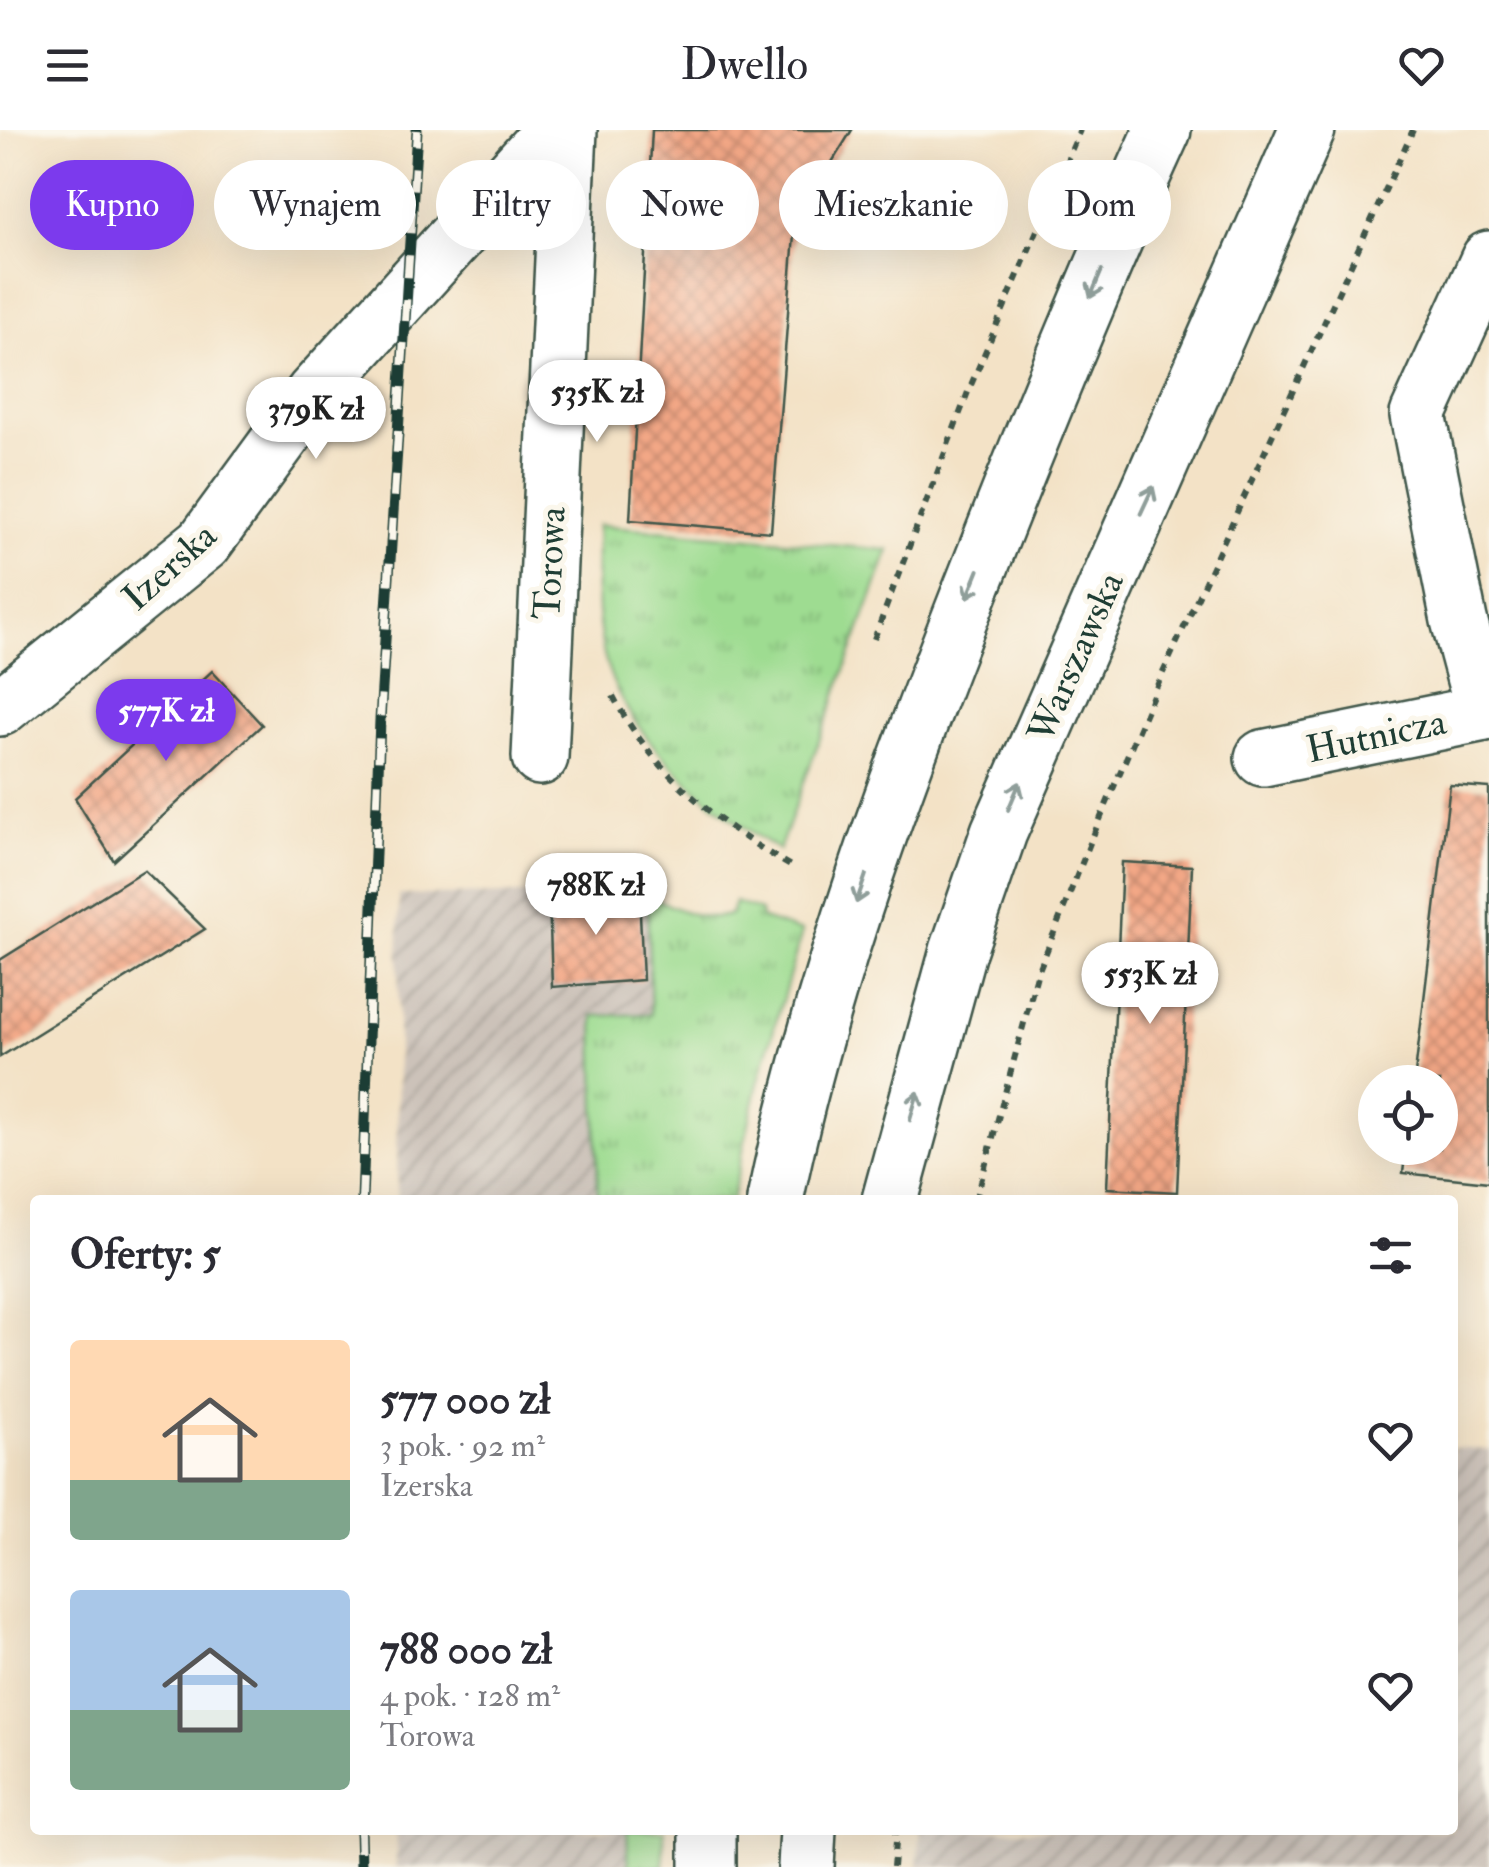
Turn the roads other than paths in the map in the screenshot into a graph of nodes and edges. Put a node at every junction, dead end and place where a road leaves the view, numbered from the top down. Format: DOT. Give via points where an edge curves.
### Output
graph roads {
  1 [pos="553,130"];
  2 [pos="568,130"];
  3 [pos="1163,130"];
  4 [pos="1307,130"];
  5 [pos="1489,259"];
  6 [pos="0,708"];
  7 [pos="1486,713"];
  8 [pos="540,757"];
  9 [pos="1263,758"];
  10 [pos="776,1195"];
  11 [pos="891,1195"];
  12 [pos="708,1835"];
  13 [pos="808,1835"];
  14 [pos="708,1867"];
  15 [pos="806,1867"];
  1 -- 6 [label="main road, Izerska" via="314,394 204,544"];
  2 -- 8 [label="main road, Torowa"];
  3 -- 10 [label="main road, one-way" via="936,677 850,920"];
  11 -- 4 [label="main road, Warszawska, one-way" via="958,951 999,832"];
  5 -- 7 [label="main road" via="1418,415 1459,620"];
  7 -- 9 [label="main road, Hutnicza"];
  12 -- 14 [label="main road"];
  13 -- 15 [label="main road"];
}
